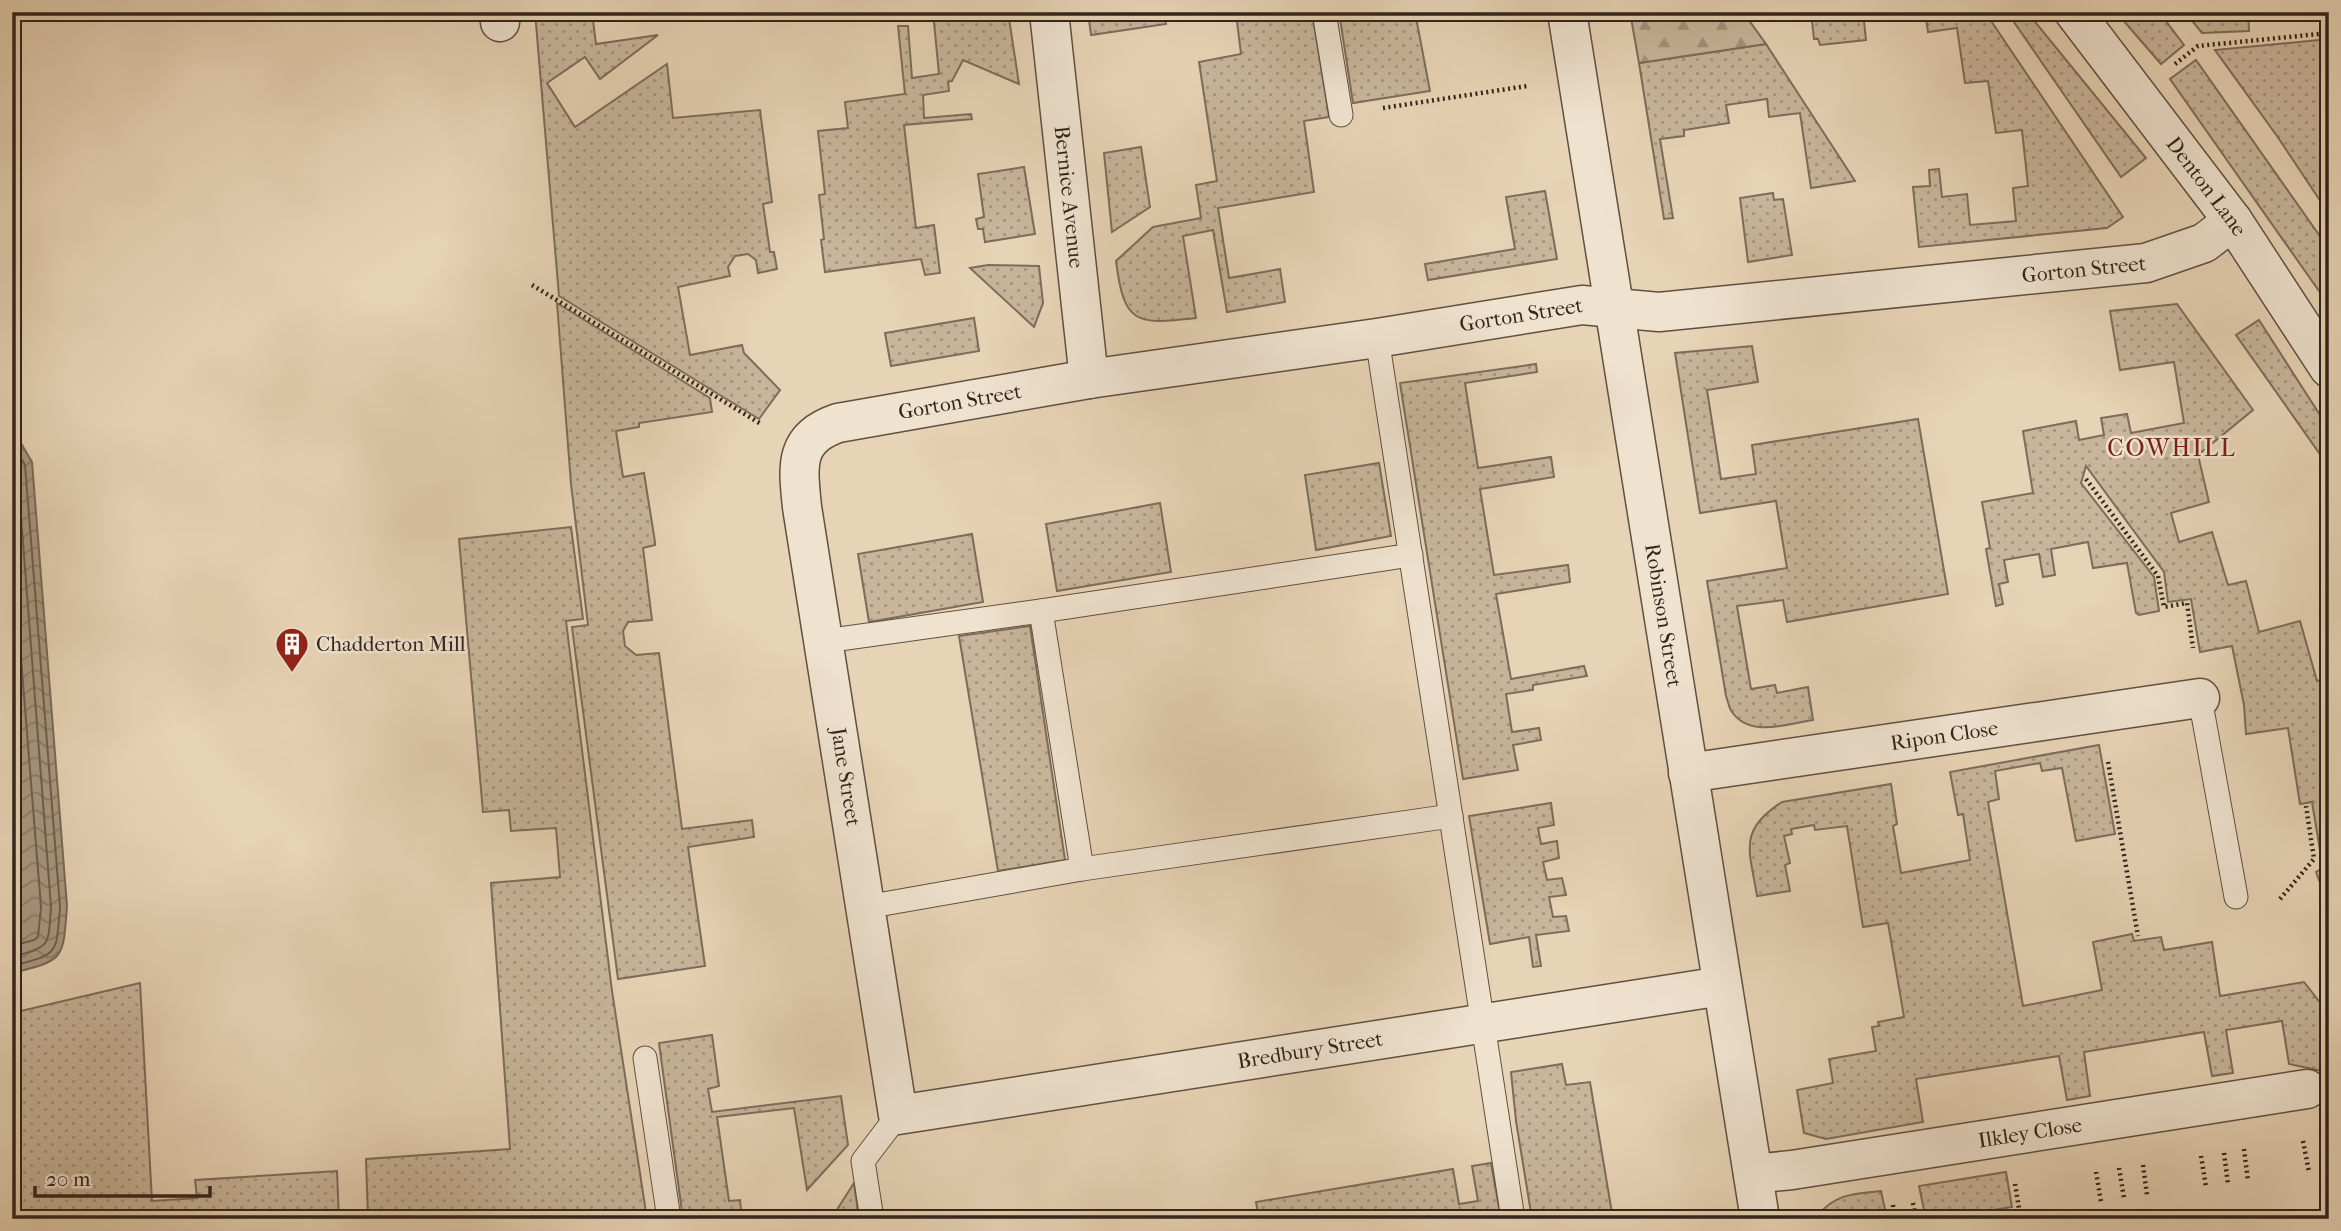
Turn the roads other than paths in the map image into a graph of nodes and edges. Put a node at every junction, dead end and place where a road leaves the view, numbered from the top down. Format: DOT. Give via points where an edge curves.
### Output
graph roads {
  1 [pos="1049,12"];
  2 [pos="1324,12"];
  3 [pos="1567,12"];
  4 [pos="2074,12"];
  5 [pos="1341,115"];
  6 [pos="2234,221"];
  7 [pos="1614,309"];
  8 [pos="1377,338"];
  9 [pos="2329,368"];
  10 [pos="1089,379"];
  11 [pos="809,440"];
  12 [pos="1410,555"];
  13 [pos="1041,611"];
  14 [pos="825,641"];
  15 [pos="2200,698"];
  16 [pos="1688,774"];
  17 [pos="1451,816"];
  18 [pos="1082,869"];
  19 [pos="2236,897"];
  20 [pos="866,907"];
  21 [pos="1722,986"];
  22 [pos="1483,1022"];
  23 [pos="645,1058"];
  24 [pos="2307,1089"];
  25 [pos="898,1115"];
  26 [pos="1753,1174"];
  27 [pos="669,1219"];
  28 [pos="872,1219"];
  29 [pos="1513,1219"];
  30 [pos="1760,1219"];
  1 -- 10 [label="street, Bernice Avenue"];
  2 -- 5 [label="lane"];
  3 -- 7 [label="street, Robinson Street"];
  4 -- 6 [label="street, Denton Lane"];
  6 -- 7 [label="street, Gorton Street" via="2204,243 2146,263 1659,312"];
  6 -- 9 [label="street, Denton Lane"];
  7 -- 8 [label="street, Gorton Street" via="1582,305"];
  7 -- 16 [label="street, Robinson Street"];
  8 -- 10 [label="street, Gorton Street"];
  8 -- 12 [label="lane"];
  10 -- 11 [label="street, Gorton Street" via="838,423"];
  11 -- 14 [label="street, Jane Street" via="798,470"];
  12 -- 13 [label="lane"];
  12 -- 17 [label="lane"];
  13 -- 14 [label="lane"];
  13 -- 18 [label="lane"];
  14 -- 20 [label="street, Jane Street"];
  15 -- 16 [label="street, Ripon Close"];
  15 -- 19 [label="lane"];
  16 -- 21 [label="street, Robinson Street"];
  17 -- 18 [label="lane"];
  17 -- 22 [label="lane"];
  18 -- 20 [label="lane"];
  20 -- 25 [label="street, Jane Street"];
  21 -- 22 [label="street, Bredbury Street"];
  21 -- 26 [label="street, Robinson Street"];
  22 -- 25 [label="street, Bredbury Street"];
  22 -- 29 [label="lane"];
  23 -- 27 [label="lane"];
  24 -- 26 [label="street, Ilkley Close"];
  25 -- 28 [label="lane" via="863,1161"];
  26 -- 30 [label="street, Robinson Street"];
}
